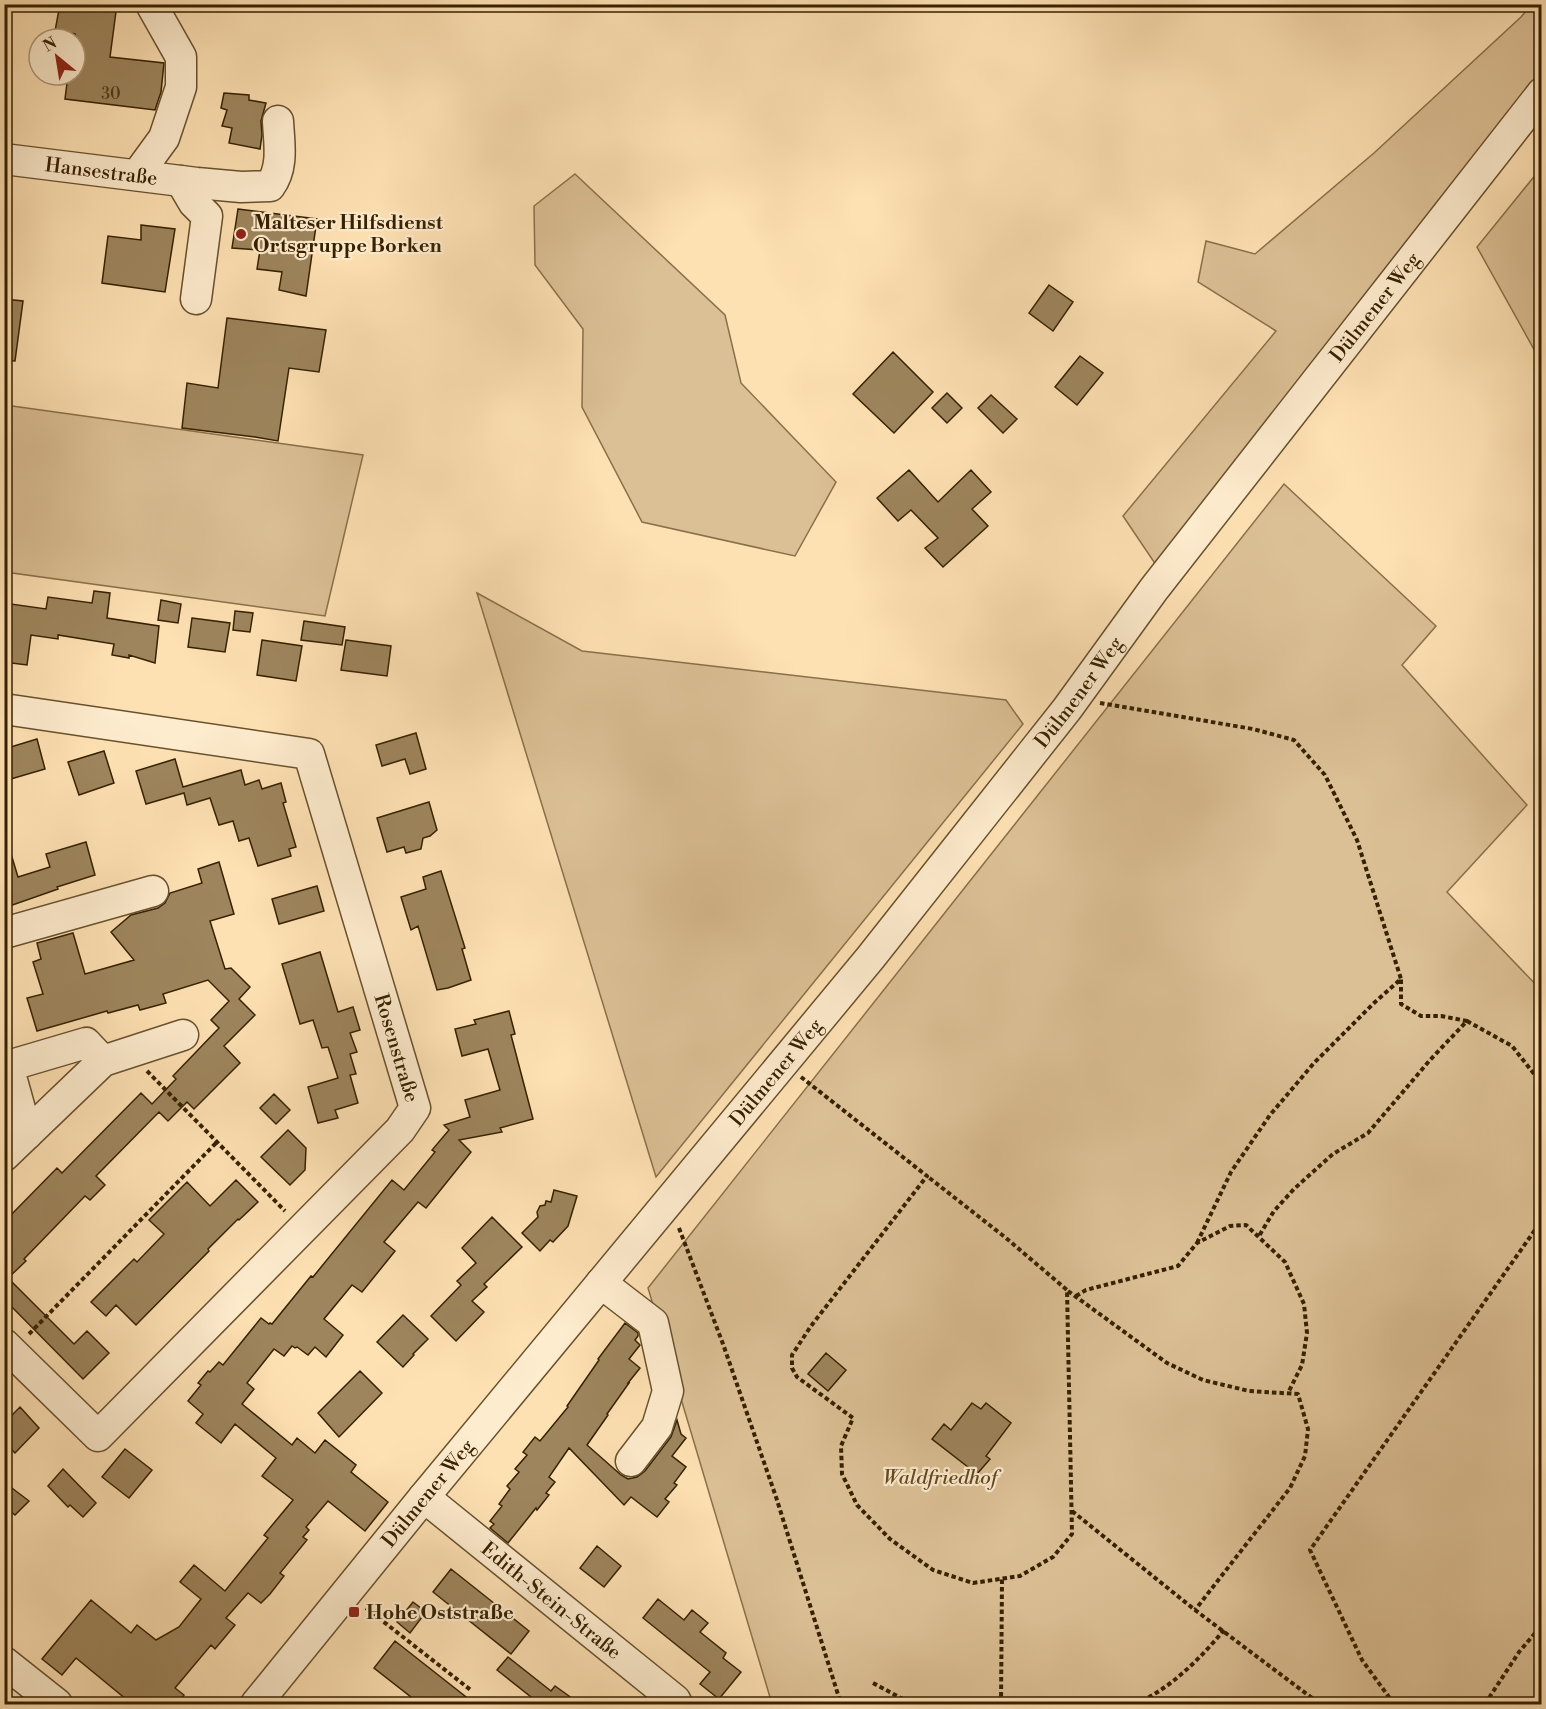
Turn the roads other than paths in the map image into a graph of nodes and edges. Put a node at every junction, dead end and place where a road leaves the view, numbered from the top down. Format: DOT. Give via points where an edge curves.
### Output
graph roads {
  1 [pos="151,4"];
  2 [pos="1542,93"];
  3 [pos="278,121"];
  4 [pos="4,159"];
  5 [pos="137,175"];
  6 [pos="189,182"];
  7 [pos="196,299"];
  8 [pos="4,709"];
  9 [pos="153,891"];
  10 [pos="4,933"];
  11 [pos="183,1035"];
  12 [pos="117,1058"];
  13 [pos="6,1061"];
  14 [pos="27,1134"];
  15 [pos="4,1156"];
  16 [pos="601,1283"];
  17 [pos="8,1348"];
  18 [pos="631,1461"];
  19 [pos="424,1497"];
  20 [pos="4,1662"];
  21 [pos="57,1704"];
  22 [pos="256,1704"];
  23 [pos="677,1704"];
  1 -- 5 [label="street" via="181,57 181,87 164,138"];
  2 -- 16 [label="street, Dülmener Weg" via="871,957"];
  3 -- 6 [label="street, Hansestraße" via="278,176 270,186"];
  4 -- 5 [label="street, Hansestraße"];
  5 -- 6 [label="street, Hansestraße"];
  6 -- 7 [label="street" via="195,203 207,216"];
  8 -- 17 [label="street, Rosenstraße" via="309,754 415,1108 400,1130 98,1436"];
  9 -- 10 [label="street"];
  11 -- 12 [label="street"];
  12 -- 13 [label="street" via="86,1043"];
  12 -- 14 [label="street"];
  13 -- 14 [label="street"];
  14 -- 15 [label="street"];
  16 -- 18 [label="street" via="653,1323 668,1391 657,1427"];
  16 -- 19 [label="street, Dülmener Weg"];
  19 -- 22 [label="street, Dülmener Weg"];
  19 -- 23 [label="street, Edith-Stein-Straße"];
  20 -- 21 [label="street"];
}
